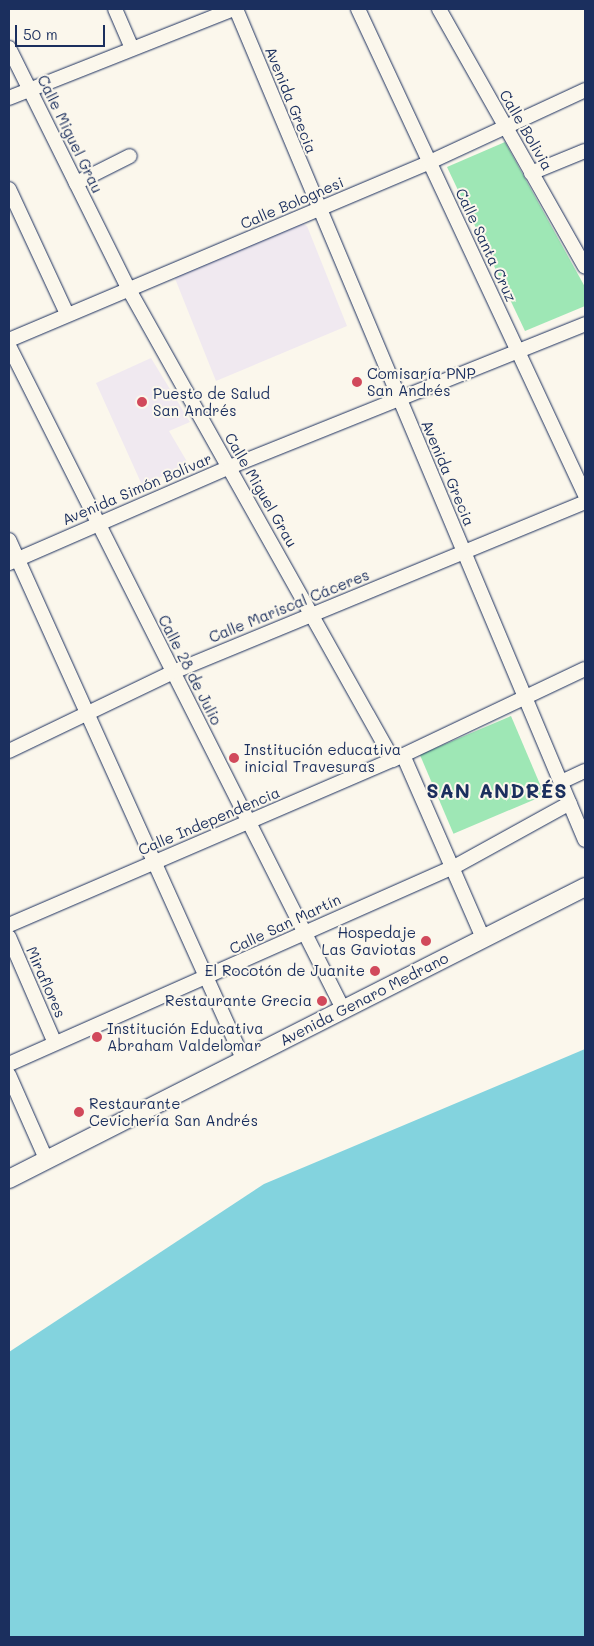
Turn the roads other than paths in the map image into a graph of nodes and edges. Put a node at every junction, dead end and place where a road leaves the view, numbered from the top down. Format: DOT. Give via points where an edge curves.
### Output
graph roads {
  1 [pos="115,9"];
  2 [pos="235,9"];
  3 [pos="358,9"];
  4 [pos="439,9"];
  5 [pos="131,46"];
  6 [pos="9,48"];
  7 [pos="29,89"];
  8 [pos="585,90"];
  9 [pos="9,98"];
  10 [pos="504,126"];
  11 [pos="585,151"];
  12 [pos="130,156"];
  13 [pos="430,162"];
  14 [pos="531,173"];
  15 [pos="76,183"];
  16 [pos="9,189"];
  17 [pos="318,210"];
  18 [pos="585,267"];
  19 [pos="128,288"];
  20 [pos="67,314"];
  21 [pos="585,324"];
  22 [pos="9,340"];
  23 [pos="9,346"];
  24 [pos="517,350"];
  25 [pos="399,400"];
  26 [pos="230,467"];
  27 [pos="585,495"];
  28 [pos="585,502"];
  29 [pos="98,524"];
  30 [pos="9,540"];
  31 [pos="463,552"];
  32 [pos="13,561"];
  33 [pos="313,614"];
  34 [pos="585,669"];
  35 [pos="173,672"];
  36 [pos="524,698"];
  37 [pos="87,713"];
  38 [pos="9,751"];
  39 [pos="398,758"];
  40 [pos="585,771"];
  41 [pos="561,782"];
  42 [pos="570,803"];
  43 [pos="249,822"];
  44 [pos="585,840"];
  45 [pos="154,862"];
  46 [pos="454,867"];
  47 [pos="585,887"];
  48 [pos="9,925"];
  49 [pos="304,931"];
  50 [pos="9,937"];
  51 [pos="483,938"];
  52 [pos="206,978"];
  53 [pos="343,1009"];
  54 [pos="54,1041"];
  55 [pos="244,1060"];
  56 [pos="9,1064"];
  57 [pos="9,1075"];
  58 [pos="47,1161"];
  59 [pos="9,1179"];
  1 -- 5 [label="street"];
  2 -- 5 [label="street"];
  2 -- 17 [label="street, Avenida Grecia"];
  3 -- 13 [label="street, Calle Santa Cruz"];
  4 -- 10 [label="street, Calle Bolivia"];
  5 -- 7 [label="street"];
  6 -- 7 [label="street, Calle Miguel Grau"];
  7 -- 9 [label="street"];
  7 -- 15 [label="street, Calle Miguel Grau"];
  8 -- 10 [label="street, Calle Bolognesi"];
  10 -- 13 [label="street, Calle Bolognesi"];
  10 -- 14 [label="street, Calle Bolivia"];
  11 -- 14 [label="street"];
  12 -- 15 [label="street"];
  13 -- 17 [label="street, Calle Bolognesi"];
  13 -- 24 [label="street, Calle Santa Cruz"];
  14 -- 18 [label="street, Calle Bolivia"];
  15 -- 19 [label="street, Calle Miguel Grau"];
  16 -- 20 [label="street"];
  17 -- 19 [label="street, Calle Bolognesi"];
  17 -- 25 [label="street, Avenida Grecia"];
  19 -- 20 [label="street, Calle Bolognesi"];
  19 -- 26 [label="street, Calle Miguel Grau"];
  20 -- 22 [label="street, Calle Bolognesi"];
  21 -- 24 [label="street, Avenida Simón Bolívar"];
  23 -- 29 [label="street, Calle 28 de Julio"];
  24 -- 25 [label="street, Avenida Simón Bolívar"];
  24 -- 27 [label="street, Calle Santa Cruz"];
  25 -- 26 [label="street, Avenida Simón Bolívar"];
  25 -- 31 [label="street, Avenida Grecia"];
  26 -- 29 [label="street, Avenida Simón Bolívar"];
  26 -- 33 [label="street, Calle Miguel Grau"];
  28 -- 31 [label="street, Calle Mariscal Cáceres"];
  29 -- 32 [label="street, Avenida Simón Bolívar"];
  29 -- 35 [label="street, Calle 28 de Julio"];
  30 -- 32 [label="street"];
  31 -- 33 [label="street, Calle Mariscal Cáceres"];
  31 -- 36 [label="street, Avenida Grecia"];
  32 -- 37 [label="street"];
  33 -- 35 [label="street, Calle Mariscal Cáceres"];
  33 -- 39 [label="street, Calle Miguel Grau"];
  34 -- 36 [label="street, Calle Independencia"];
  35 -- 37 [label="street, Calle Mariscal Cáceres"];
  35 -- 43 [label="street, Calle 28 de Julio"];
  36 -- 39 [label="street, Calle Independencia"];
  36 -- 41 [label="street, Avenida Grecia"];
  37 -- 38 [label="street, Calle Mariscal Cáceres"];
  37 -- 45 [label="street"];
  39 -- 43 [label="street, Calle Independencia"];
  39 -- 46 [label="street, Calle Miguel Grau"];
  40 -- 41 [label="street"];
  41 -- 42 [label="street, Avenida Grecia"];
  42 -- 44 [label="street, Avenida Grecia"];
  42 -- 46 [label="street, Calle San Martín"];
  43 -- 45 [label="street, Calle Independencia"];
  43 -- 49 [label="street, Calle 28 de Julio"];
  45 -- 48 [label="street, Calle Independencia"];
  45 -- 52 [label="street"];
  46 -- 49 [label="street, Calle San Martín"];
  46 -- 51 [label="street, Calle Miguel Grau"];
  47 -- 51 [label="main road, Avenida Genaro Medrano"];
  49 -- 52 [label="street, Calle San Martín"];
  49 -- 53 [label="street, Calle 28 de Julio"];
  50 -- 54 [label="street, Miraflores"];
  51 -- 53 [label="main road, Avenida Genaro Medrano"];
  52 -- 54 [label="street, Calle San Martín"];
  52 -- 55 [label="street"];
  53 -- 55 [label="main road, Avenida Genaro Medrano"];
  54 -- 56 [label="street, Calle San Martín"];
  55 -- 58 [label="main road, Avenida Genaro Medrano"];
  57 -- 58 [label="street"];
  58 -- 59 [label="main road, Avenida Genaro Medrano"];
}
